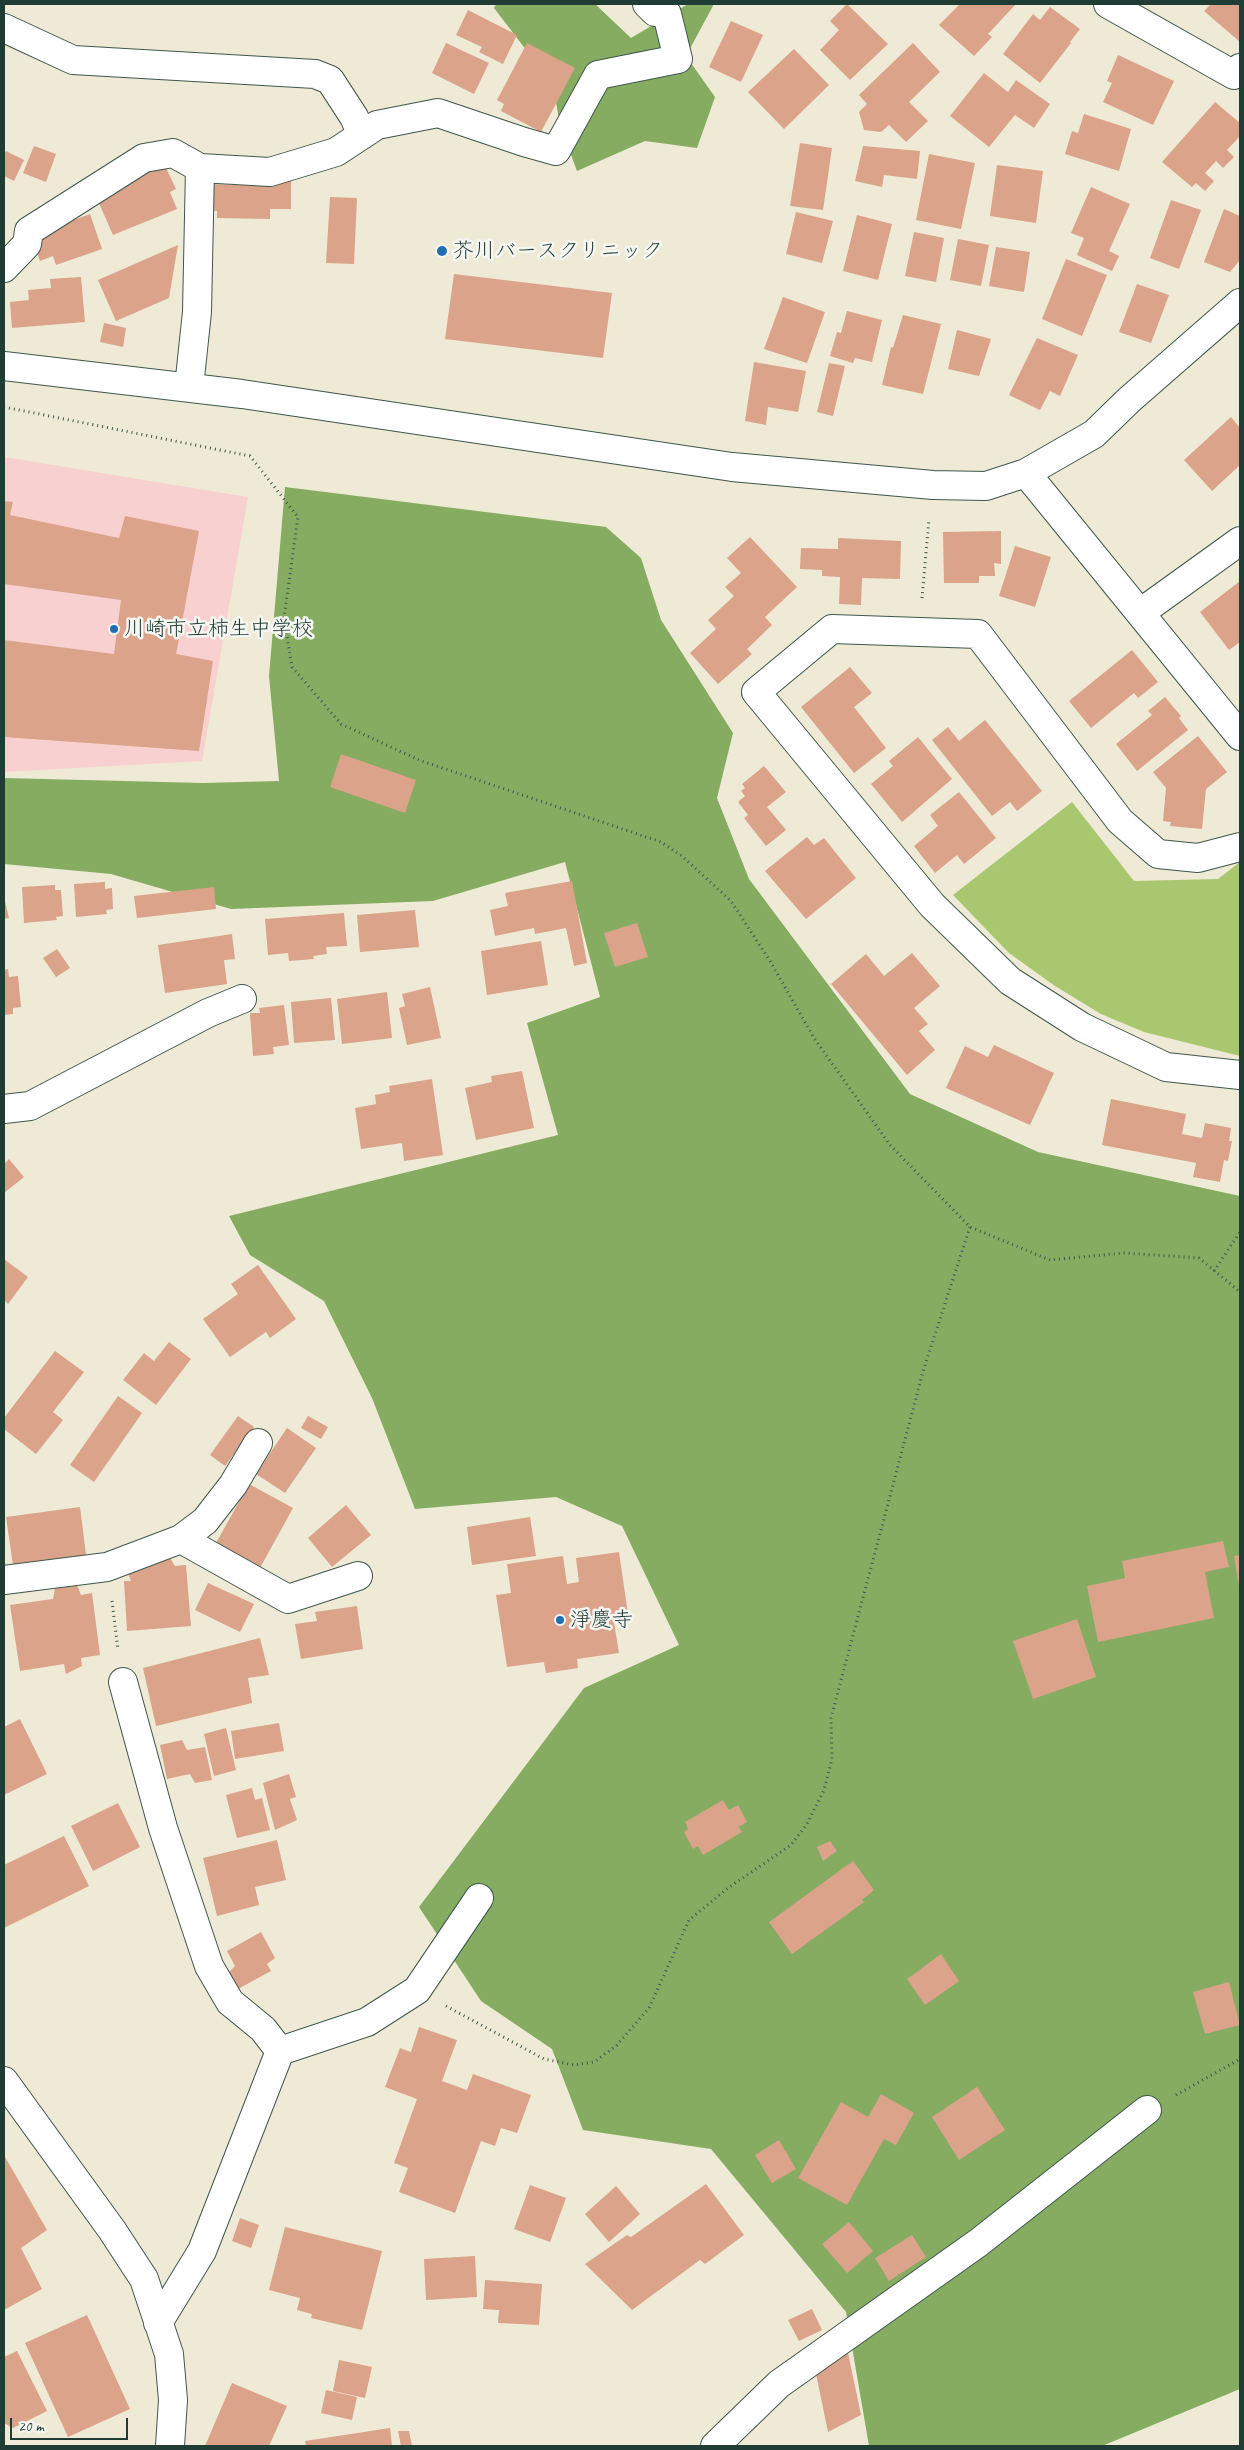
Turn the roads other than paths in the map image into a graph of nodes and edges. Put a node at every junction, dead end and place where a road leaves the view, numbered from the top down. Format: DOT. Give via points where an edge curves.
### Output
graph roads {
  1 [pos="647,4"];
  2 [pos="1108,4"];
  3 [pos="4,28"];
  4 [pos="1240,68"];
  5 [pos="362,135"];
  6 [pos="200,168"];
  7 [pos="4,268"];
  8 [pos="1240,303"];
  9 [pos="4,366"];
  10 [pos="189,387"];
  11 [pos="1026,473"];
  12 [pos="1240,541"];
  13 [pos="1140,613"];
  14 [pos="1240,736"];
  15 [pos="1240,847"];
  16 [pos="242,999"];
  17 [pos="1240,1075"];
  18 [pos="4,1109"];
  19 [pos="258,1443"];
  20 [pos="181,1539"];
  21 [pos="358,1576"];
  22 [pos="4,1580"];
  23 [pos="123,1682"];
  24 [pos="480,1898"];
  25 [pos="280,2050"];
  26 [pos="4,2082"];
  27 [pos="1147,2110"];
  28 [pos="158,2323"];
  29 [pos="170,2446"];
  30 [pos="715,2446"];
  1 -- 5 [label="street" via="655,12 667,14 678,59 598,76 556,151 438,113 377,125"];
  2 -- 4 [label="street" via="1234,75"];
  3 -- 5 [label="street" via="73,60 315,74 330,80"];
  5 -- 6 [label="street" via="336,152 270,172"];
  6 -- 7 [label="street" via="173,153 144,158 29,231 27,244"];
  6 -- 10 [label="street" via="197,312"];
  8 -- 11 [label="street" via="1094,434"];
  9 -- 10 [label="street"];
  10 -- 11 [label="street" via="732,467 986,486"];
  11 -- 13 [label="street"];
  12 -- 13 [label="street"];
  13 -- 14 [label="street"];
  15 -- 17 [label="street" via="1198,858 1158,854 1120,821 978,634 832,629 756,692 932,905 1010,981 1082,1027 1166,1067"];
  16 -- 18 [label="street" via="208,1013 30,1106"];
  19 -- 20 [label="street" via="233,1485 205,1521"];
  20 -- 21 [label="street" via="288,1599"];
  20 -- 22 [label="street" via="107,1567"];
  23 -- 25 [label="street" via="162,1828 210,1966 230,2002 263,2029"];
  24 -- 25 [label="street" via="417,1990 367,2022"];
  25 -- 28 [label="street" via="202,2251"];
  26 -- 28 [label="street" via="144,2279"];
  27 -- 30 [label="street" via="978,2243 779,2384"];
  28 -- 29 [label="street" via="168,2354 173,2400"];
}
